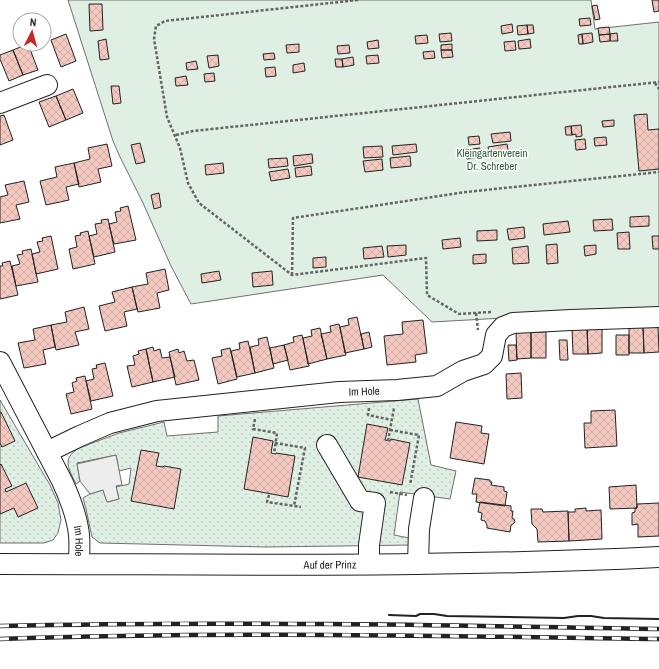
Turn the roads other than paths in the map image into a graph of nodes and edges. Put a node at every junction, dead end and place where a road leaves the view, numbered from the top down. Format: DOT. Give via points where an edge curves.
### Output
graph roads {
  1 [pos="47,85"];
  2 [pos="0,103"];
  3 [pos="659,317"];
  4 [pos="0,362"];
  5 [pos="327,445"];
  6 [pos="47,452"];
  7 [pos="416,497"];
  8 [pos="659,557"];
  9 [pos="0,564"];
  10 [pos="79,564"];
  11 [pos="369,564"];
  12 [pos="418,564"];
  1 -- 2 [label="street"];
  3 -- 6 [label="street, Im Hole" via="513,323 503,327 496,335 492,356 484,364 463,371 437,386 339,392 157,411 110,423"];
  4 -- 6 [label="street, Im Hole"];
  5 -- 11 [label="street" via="360,501 375,503"];
  6 -- 10 [label="street, Im Hole" via="69,496 79,535"];
  7 -- 12 [label="street" via="419,529"];
  8 -- 12 [label="street, Auf der Prinz"];
  9 -- 10 [label="street, Auf der Prinz"];
  10 -- 11 [label="street, Auf der Prinz"];
  11 -- 12 [label="street, Auf der Prinz"];
}
